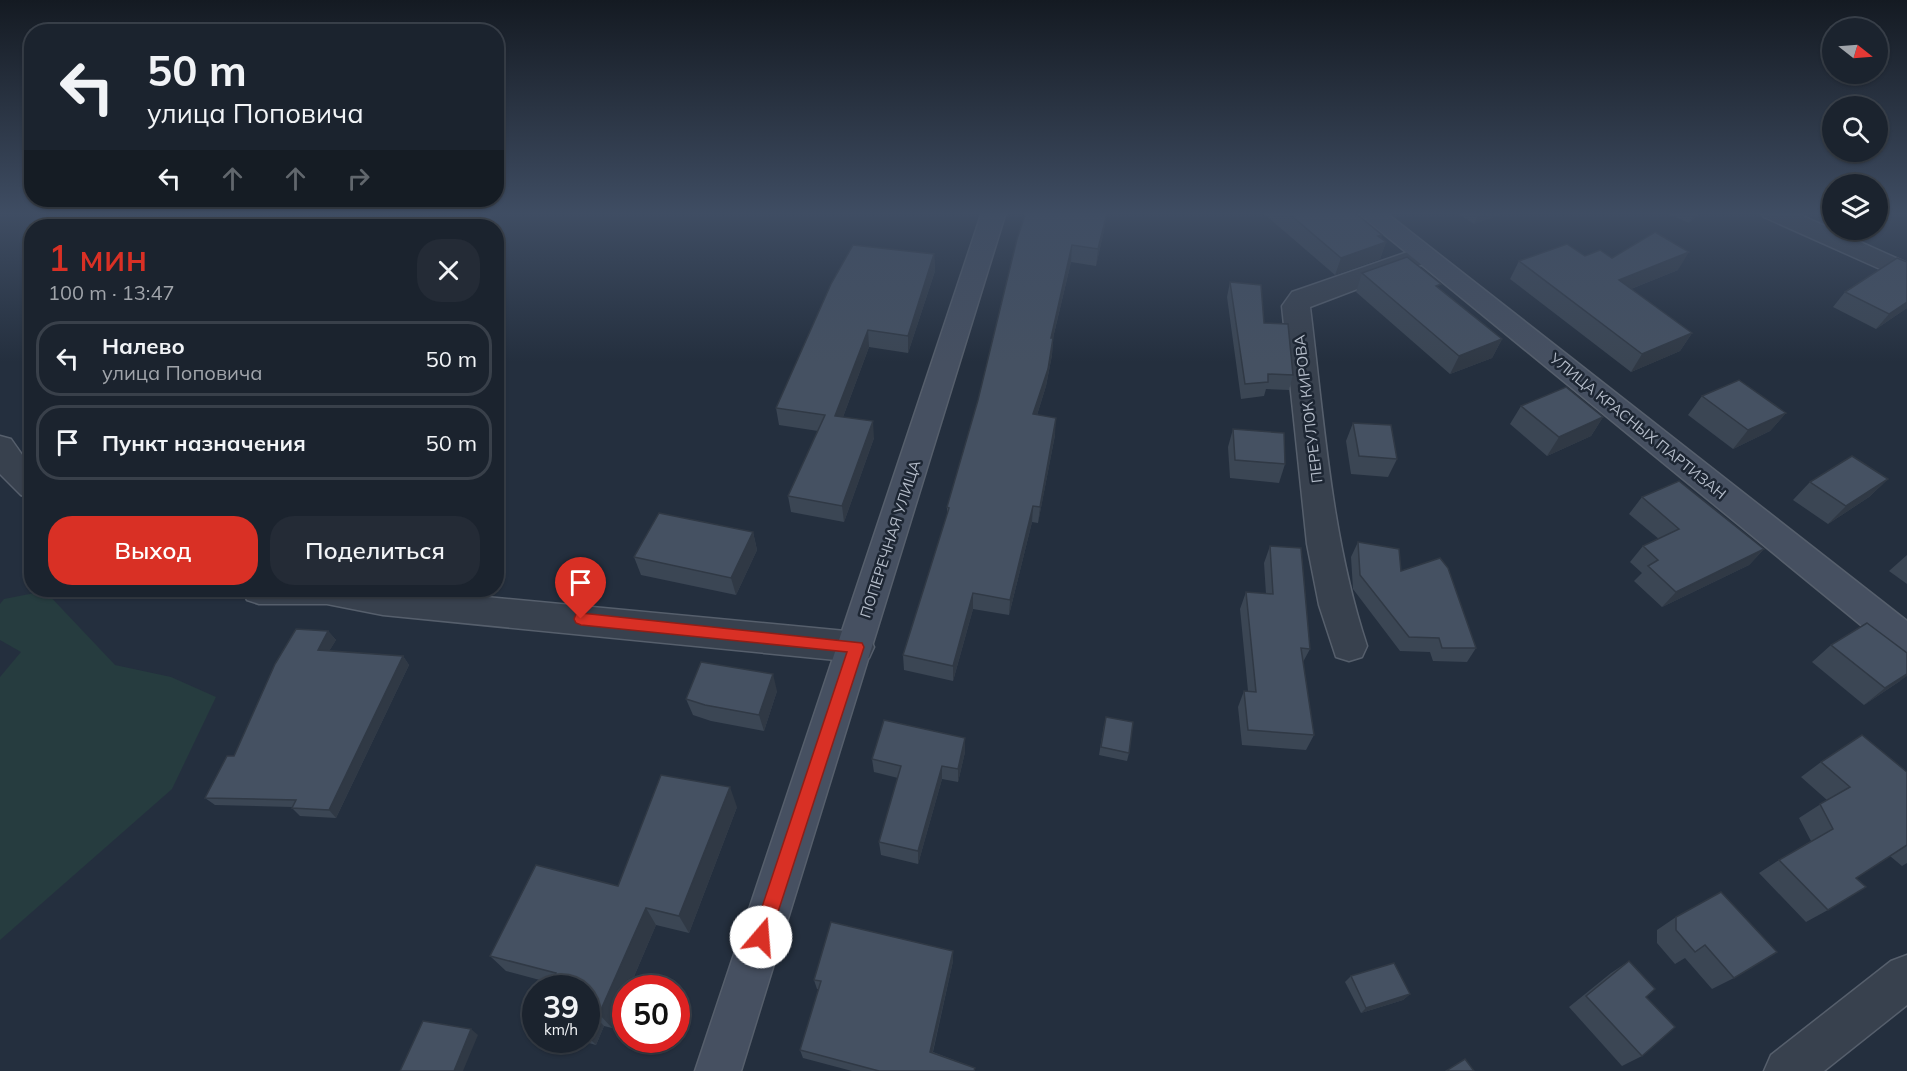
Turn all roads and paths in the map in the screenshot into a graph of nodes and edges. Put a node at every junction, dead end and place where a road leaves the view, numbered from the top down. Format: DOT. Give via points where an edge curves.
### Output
graph roads {
  1 [pos="978,262"];
  2 [pos="1403,262"];
  3 [pos="1431,262"];
  4 [pos="1883,262"];
  5 [pos="1907,273"];
  6 [pos="0,447"];
  7 [pos="24,479"];
  8 [pos="363,597"];
  9 [pos="1907,641"];
  10 [pos="1349,646"];
  11 [pos="856,647"];
  12 [pos="1907,977"];
  13 [pos="718,1071"];
  14 [pos="1786,1071"];
  1 -- 11 [label="main road, ПОПЕРЕЧНАЯ УЛИЦА"];
  2 -- 10 [label="street, ПЕРЕУЛОК КИРОВА" via="1302,298 1296,306 1324,544"];
  3 -- 9 [label="main road, УЛИЦА КРАСНЫХ ПАРТИЗАН"];
  4 -- 5 [label="street"];
  6 -- 7 [label="street"];
  8 -- 11 [label="street"];
  11 -- 13 [label="main road, ПОПЕРЕЧНАЯ УЛИЦА"];
  12 -- 14 [label="street"];
}
